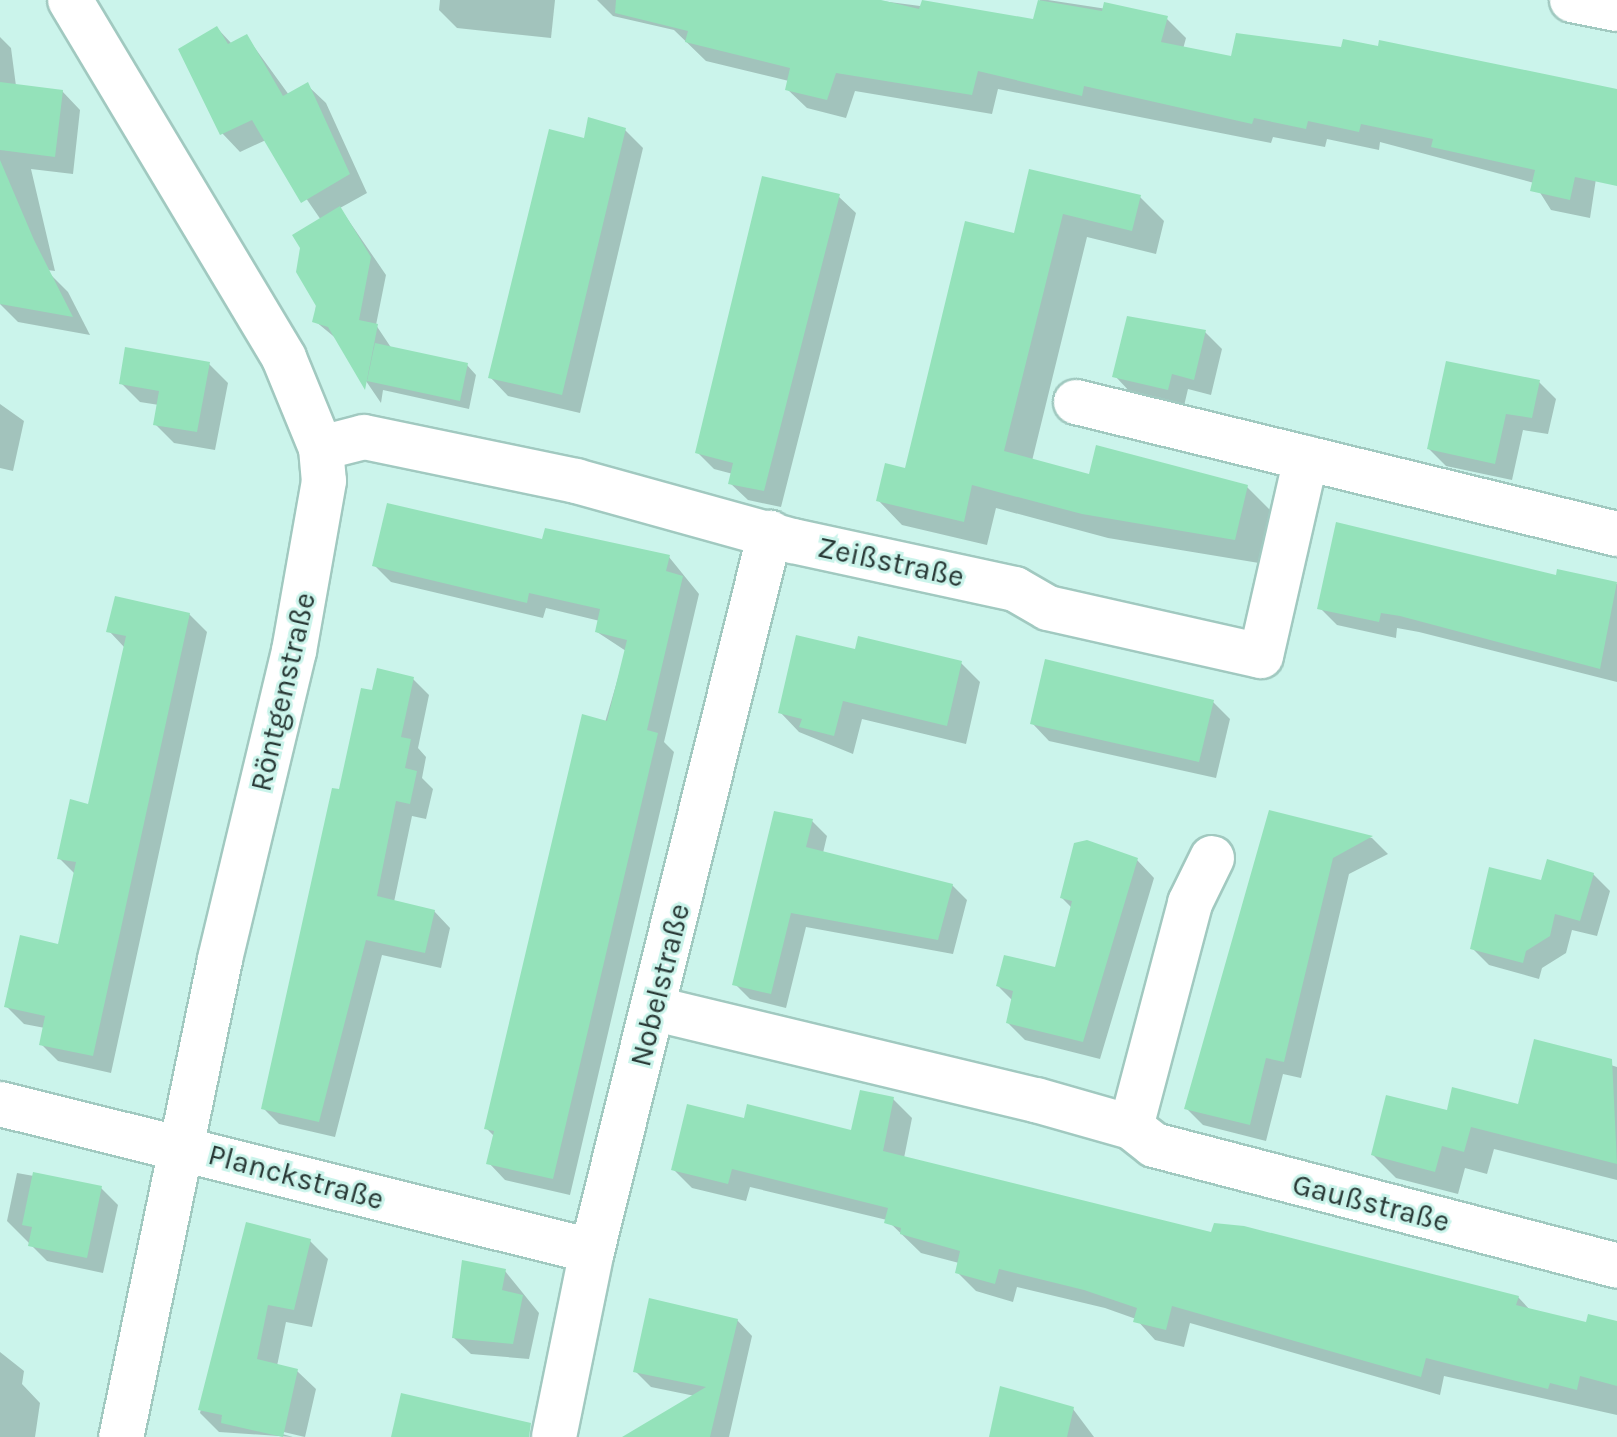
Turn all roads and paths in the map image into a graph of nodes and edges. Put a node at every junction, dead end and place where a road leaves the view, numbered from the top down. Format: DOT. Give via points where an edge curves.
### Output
graph roads {
  1 [pos="70,0"];
  2 [pos="1572,0"];
  3 [pos="1617,9"];
  4 [pos="1076,402"];
  5 [pos="321,448"];
  6 [pos="1306,458"];
  7 [pos="770,533"];
  8 [pos="1617,534"];
  9 [pos="1212,858"];
  10 [pos="656,1009"];
  11 [pos="0,1104"];
  12 [pos="1131,1127"];
  13 [pos="183,1146"];
  14 [pos="592,1251"];
  15 [pos="1617,1266"];
  16 [pos="121,1437"];
  17 [pos="554,1437"];
  1 -- 5 [label="street, Röntgenstraße" via="239,276 284,358"];
  2 -- 3 [label="street"];
  4 -- 6 [label="street"];
  5 -- 7 [label="street, Zeißstraße" via="364,437 576,481"];
  5 -- 13 [label="street, Röntgenstraße" via="310,571"];
  6 -- 7 [label="street, Zeißstraße" via="1261,656"];
  6 -- 8 [label="street"];
  7 -- 10 [label="street, Nobelstraße"];
  9 -- 12 [label="street" via="1190,903"];
  10 -- 12 [label="street, Gaußstraße"];
  10 -- 14 [label="street, Nobelstraße"];
  11 -- 13 [label="street, Planckstraße"];
  12 -- 15 [label="street, Gaußstraße" via="1154,1145"];
  13 -- 14 [label="street, Planckstraße"];
  13 -- 16 [label="street, Röntgenstraße"];
  14 -- 17 [label="street, Nobelstraße"];
}
